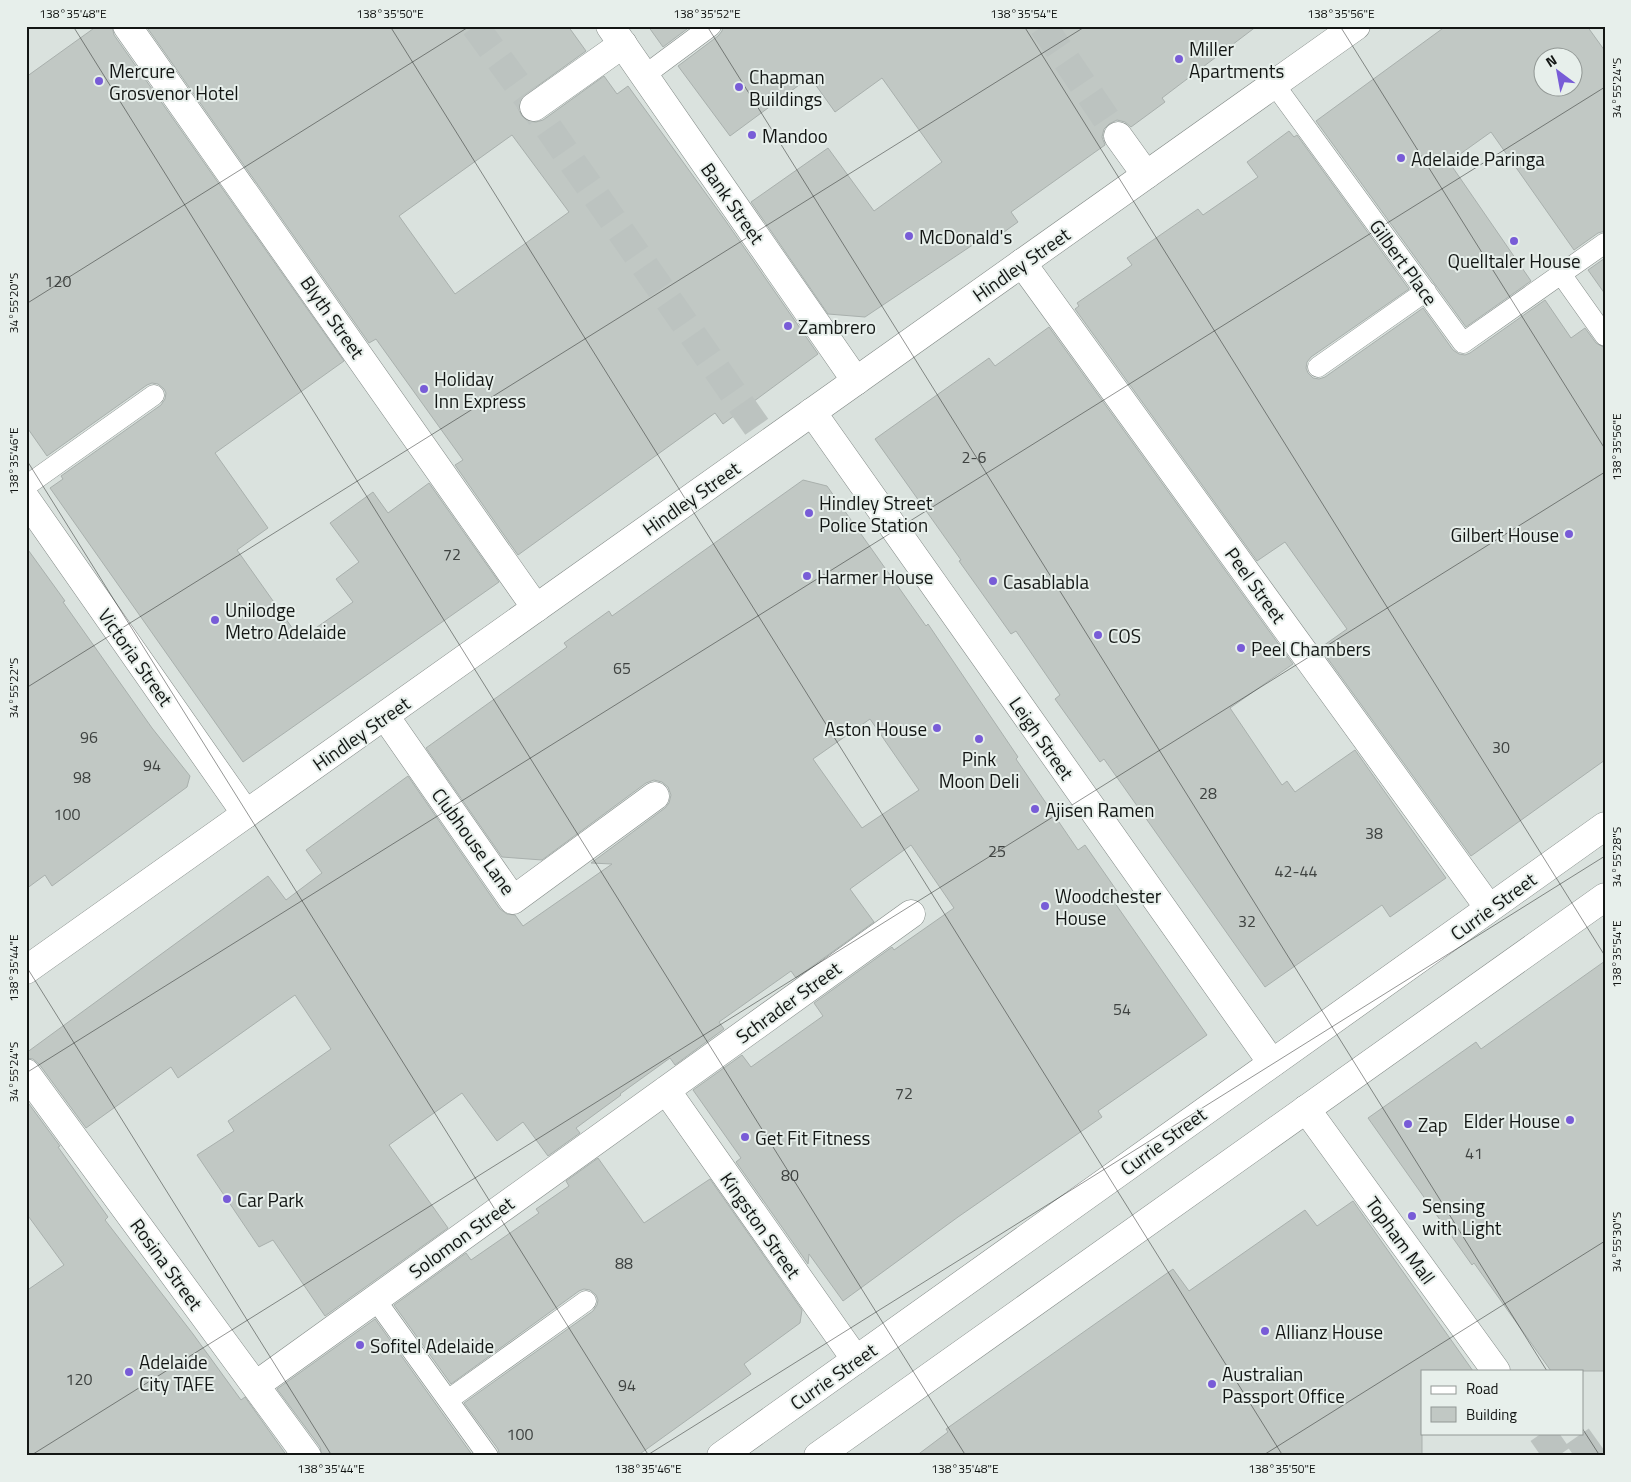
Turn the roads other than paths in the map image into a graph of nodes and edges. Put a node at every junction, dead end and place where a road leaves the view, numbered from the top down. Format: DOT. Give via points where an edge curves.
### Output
graph roads {
  1 [pos="127,26"];
  2 [pos="711,26"];
  3 [pos="1356,26"];
  4 [pos="616,35"];
  5 [pos="645,75"];
  6 [pos="1274,84"];
  7 [pos="534,108"];
  8 [pos="1118,136"];
  9 [pos="1146,175"];
  10 [pos="1605,243"];
  11 [pos="1022,263"];
  12 [pos="1561,274"];
  13 [pos="1426,291"];
  14 [pos="1605,336"];
  15 [pos="1318,367"];
  16 [pos="856,381"];
  17 [pos="154,395"];
  18 [pos="812,412"];
  19 [pos="26,486"];
  20 [pos="26,498"];
  21 [pos="536,608"];
  22 [pos="385,716"];
  23 [pos="655,796"];
  24 [pos="246,814"];
  25 [pos="1605,826"];
  26 [pos="1605,896"];
  27 [pos="1489,908"];
  28 [pos="911,914"];
  29 [pos="26,970"];
  30 [pos="1272,1063"];
  31 [pos="26,1073"];
  32 [pos="666,1090"];
  33 [pos="1306,1109"];
  34 [pos="375,1299"];
  35 [pos="586,1301"];
  36 [pos="856,1360"];
  37 [pos="1495,1370"];
  38 [pos="256,1385"];
  39 [pos="448,1400"];
  40 [pos="307,1456"];
  41 [pos="488,1456"];
  42 [pos="722,1456"];
  43 [pos="818,1456"];
  1 -- 21 [label="street, Blyth Street"];
  2 -- 5 [label="lane"];
  3 -- 6 [label="street, Hindley Street"];
  4 -- 5 [label="street, Bank Street"];
  4 -- 7 [label="street"];
  5 -- 16 [label="street, Bank Street"];
  6 -- 9 [label="street, Hindley Street"];
  6 -- 13 [label="lane, Gilbert Place"];
  8 -- 9 [label="street"];
  9 -- 11 [label="street, Hindley Street"];
  10 -- 12 [label="lane, Gilbert Place"];
  11 -- 16 [label="street, Hindley Street"];
  11 -- 27 [label="street, Peel Street"];
  12 -- 13 [label="lane, Gilbert Place" via="1463,343"];
  12 -- 14 [label="lane"];
  13 -- 15 [label="lane"];
  16 -- 18 [label="street, Hindley Street"];
  17 -- 19 [label="lane"];
  18 -- 21 [label="street, Hindley Street"];
  18 -- 30 [label="street, Leigh Street"];
  20 -- 24 [label="street, Victoria Street"];
  21 -- 22 [label="street, Hindley Street"];
  22 -- 23 [label="street, Clubhouse Lane" via="513,900"];
  22 -- 24 [label="street, Hindley Street"];
  24 -- 29 [label="street, Hindley Street"];
  25 -- 27 [label="street, Currie Street"];
  26 -- 33 [label="street"];
  27 -- 30 [label="street, Currie Street"];
  28 -- 32 [label="street, Schrader Street"];
  30 -- 36 [label="street, Currie Street"];
  31 -- 38 [label="street, Rosina Street"];
  32 -- 34 [label="street, Solomon Street"];
  32 -- 36 [label="street, Kingston Street"];
  33 -- 37 [label="street, Topham Mall"];
  33 -- 43 [label="street"];
  34 -- 38 [label="street, Solomon Street"];
  34 -- 39 [label="lane"];
  35 -- 39 [label="lane"];
  36 -- 42 [label="street, Currie Street"];
  38 -- 40 [label="street, Rosina Street"];
  39 -- 41 [label="lane"];
}
